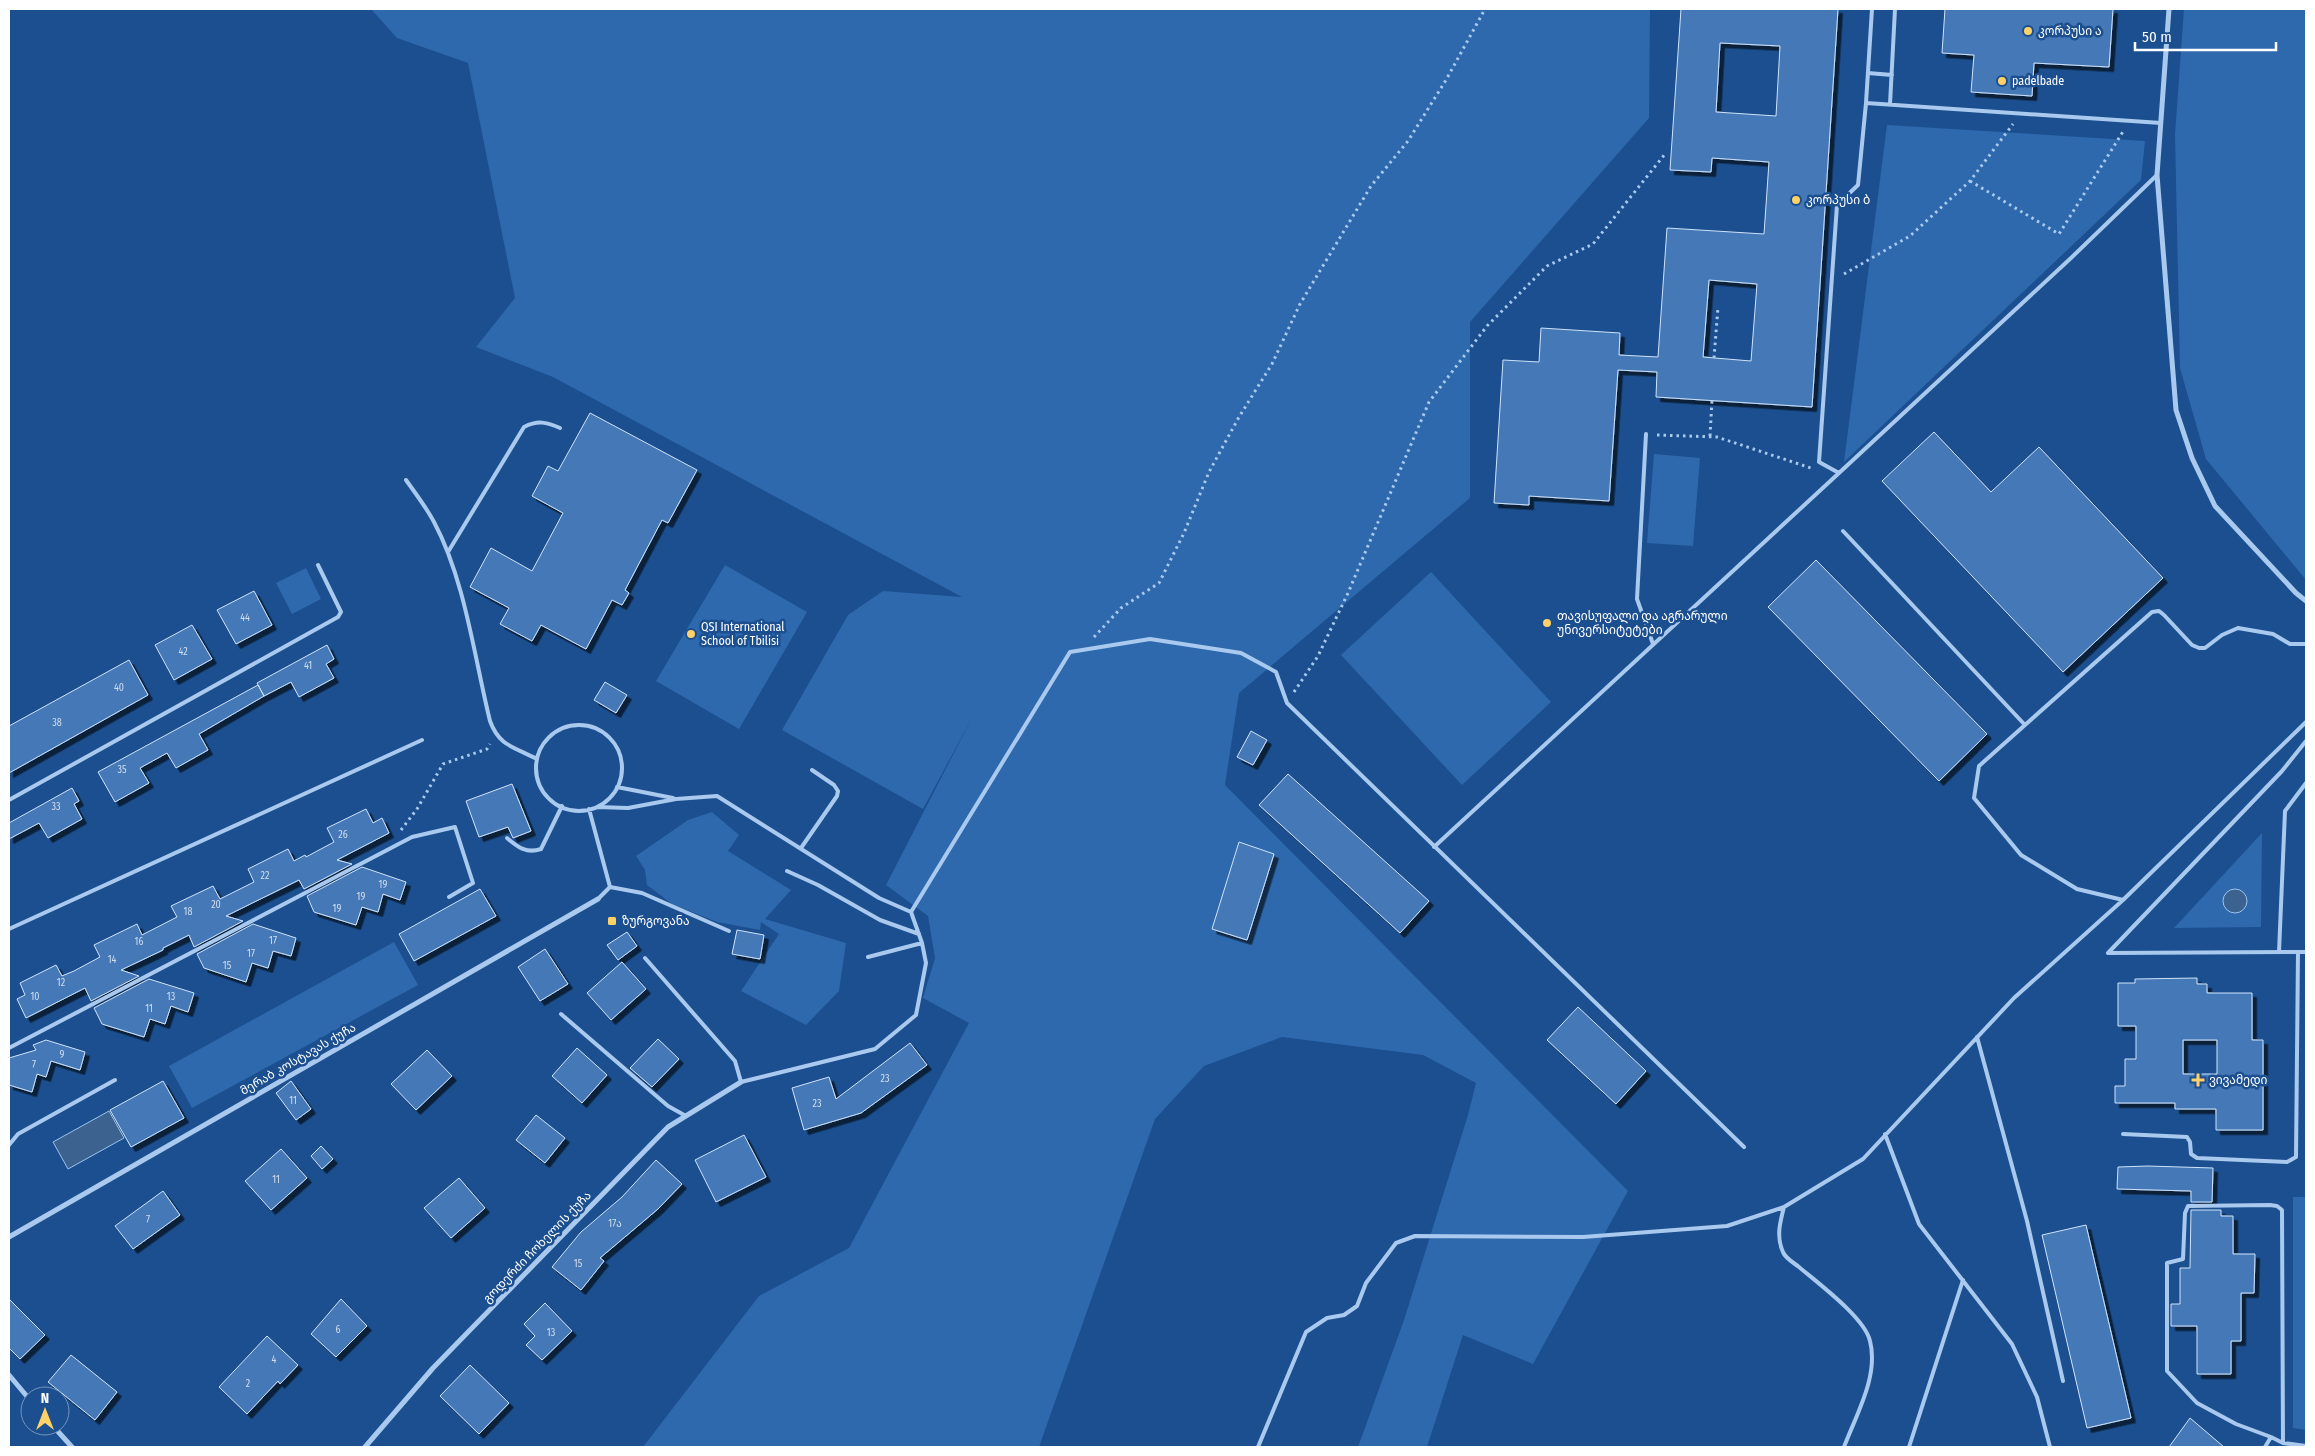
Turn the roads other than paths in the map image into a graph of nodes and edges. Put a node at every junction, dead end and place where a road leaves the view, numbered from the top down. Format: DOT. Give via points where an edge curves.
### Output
graph roads {
  1 [pos="1872,9"];
  2 [pos="1896,9"];
  3 [pos="2169,9"];
  4 [pos="1868,73"];
  5 [pos="1892,75"];
  6 [pos="1866,103"];
  7 [pos="1890,104"];
  8 [pos="2161,123"];
  9 [pos="2157,175"];
  10 [pos="560,428"];
  11 [pos="1646,434"];
  12 [pos="1839,473"];
  13 [pos="406,480"];
  14 [pos="1844,531"];
  15 [pos="448,552"];
  16 [pos="318,565"];
  17 [pos="2306,601"];
  18 [pos="1653,644"];
  19 [pos="2306,644"];
  20 [pos="2306,722"];
  21 [pos="2025,725"];
  22 [pos="422,740"];
  23 [pos="2306,741"];
  24 [pos="537,758"];
  25 [pos="812,770"];
  26 [pos="2306,783"];
  27 [pos="617,787"];
  28 [pos="676,799"];
  29 [pos="9,800"];
  30 [pos="562,806"];
  31 [pos="597,807"];
  32 [pos="589,810"];
  33 [pos="507,838"];
  34 [pos="1434,847"];
  35 [pos="801,848"];
  36 [pos="787,871"];
  37 [pos="610,887"];
  38 [pos="449,897"];
  39 [pos="598,899"];
  40 [pos="2123,900"];
  41 [pos="911,912"];
  42 [pos="9,929"];
  43 [pos="729,932"];
  44 [pos="919,934"];
  45 [pos="922,943"];
  46 [pos="2279,952"];
  47 [pos="2298,952"];
  48 [pos="2306,952"];
  49 [pos="868,957"];
  50 [pos="645,958"];
  51 [pos="561,1014"];
  52 [pos="1977,1037"];
  53 [pos="9,1048"];
  54 [pos="115,1080"];
  55 [pos="741,1082"];
  56 [pos="686,1116"];
  57 [pos="1885,1134"];
  58 [pos="2123,1134"];
  59 [pos="9,1145"];
  60 [pos="1744,1147"];
  61 [pos="1784,1207"];
  62 [pos="9,1237"];
  63 [pos="1962,1280"];
  64 [pos="9,1375"];
  65 [pos="2064,1381"];
  66 [pos="20,1388"];
  67 [pos="62,1436"];
  68 [pos="2271,1436"];
  69 [pos="2283,1443"];
  70 [pos="2306,1446"];
  71 [pos="72,1447"];
  72 [pos="365,1447"];
  73 [pos="1258,1447"];
  74 [pos="1844,1447"];
  75 [pos="1909,1447"];
  76 [pos="2050,1447"];
  77 [pos="2265,1447"];
  1 -- 4 [label="lane"];
  2 -- 5 [label="lane"];
  3 -- 8 [label="street"];
  4 -- 5 [label="lane"];
  4 -- 6 [label="lane"];
  5 -- 7 [label="lane"];
  6 -- 7 [label="lane"];
  6 -- 12 [label="lane" via="1858,185 1837,205 1819,462"];
  7 -- 8 [label="lane"];
  8 -- 9 [label="street"];
  9 -- 12 [label="lane"];
  9 -- 17 [label="street" via="2176,410 2192,458 2215,506"];
  10 -- 15 [label="lane" via="544,421 524,427"];
  11 -- 18 [label="lane" via="1637,599"];
  12 -- 18 [label="lane"];
  13 -- 15 [label="lane" via="434,521"];
  14 -- 21 [label="lane"];
  15 -- 24 [label="lane" via="495,735"];
  16 -- 29 [label="lane" via="340,605 338,617"];
  18 -- 34 [label="lane"];
  19 -- 21 [label="lane" via="2290,644 2273,634 2238,628 2205,648 2199,648 2192,645 2164,615 2152,612"];
  20 -- 40 [label="lane"];
  21 -- 40 [label="lane" via="1979,766 1974,798 2021,855 2077,889"];
  22 -- 42 [label="lane"];
  23 -- 46 [label="lane" via="2282,772 2108,953"];
  24 -- 27 [label="lane" via="541,746 561,729 573,725 599,730 617,748 621,774"];
  24 -- 30 [label="lane" via="536,776 543,792 555,804"];
  25 -- 35 [label="lane" via="838,791"];
  26 -- 46 [label="lane" via="2285,811"];
  27 -- 28 [label="lane"];
  27 -- 31 [label="lane"];
  28 -- 31 [label="lane" via="628,808"];
  28 -- 35 [label="lane" via="717,796"];
  30 -- 32 [label="lane"];
  30 -- 33 [label="lane" via="541,849 520,849"];
  31 -- 32 [label="lane"];
  32 -- 37 [label="lane"];
  34 -- 41 [label="lane" via="1287,703 1276,672 1241,653 1150,639 1070,652"];
  34 -- 60 [label="lane"];
  35 -- 41 [label="lane" via="879,898"];
  36 -- 44 [label="lane" via="880,920"];
  37 -- 39 [label="lane"];
  37 -- 43 [label="lane" via="642,893"];
  38 -- 53 [label="lane" via="473,883 455,827 412,837"];
  39 -- 62 [label="street, მერაბ კოსტავას ქუჩა"];
  40 -- 52 [label="lane" via="2014,998"];
  41 -- 44 [label="lane"];
  44 -- 45 [label="lane"];
  45 -- 49 [label="lane"];
  45 -- 55 [label="lane" via="926,963 916,1015 875,1049"];
  46 -- 47 [label="lane"];
  47 -- 48 [label="lane"];
  47 -- 58 [label="lane" via="2296,1157 2287,1162 2197,1158 2190,1154 2187,1136"];
  50 -- 55 [label="lane" via="735,1061"];
  51 -- 56 [label="lane" via="668,1106"];
  52 -- 57 [label="lane"];
  52 -- 65 [label="lane"];
  54 -- 59 [label="lane" via="18,1134"];
  55 -- 56 [label="street, გოდერძი ჩოხელის ქუჩა"];
  56 -- 72 [label="street, გოდერძი ჩოხელის ქუჩა" via="668,1127 433,1368"];
  57 -- 61 [label="lane" via="1863,1159"];
  57 -- 63 [label="lane" via="1919,1224"];
  61 -- 73 [label="lane" via="1727,1226 1583,1237 1415,1236 1396,1243 1366,1283 1357,1306 1344,1314 1327,1318 1306,1332"];
  61 -- 74 [label="lane" via="1778,1230 1783,1254 1838,1299 1858,1320 1870,1340 1868,1385"];
  63 -- 75 [label="lane"];
  63 -- 76 [label="lane" via="2017,1353 2037,1397"];
  64 -- 66 [label="street"];
  67 -- 71 [label="street"];
  68 -- 69 [label="lane"];
  68 -- 69 [label="lane" via="2236,1424 2197,1402 2167,1371 2167,1263 2183,1258 2188,1206 2270,1205 2282,1210"];
  68 -- 77 [label="lane"];
  69 -- 70 [label="lane"];
}
